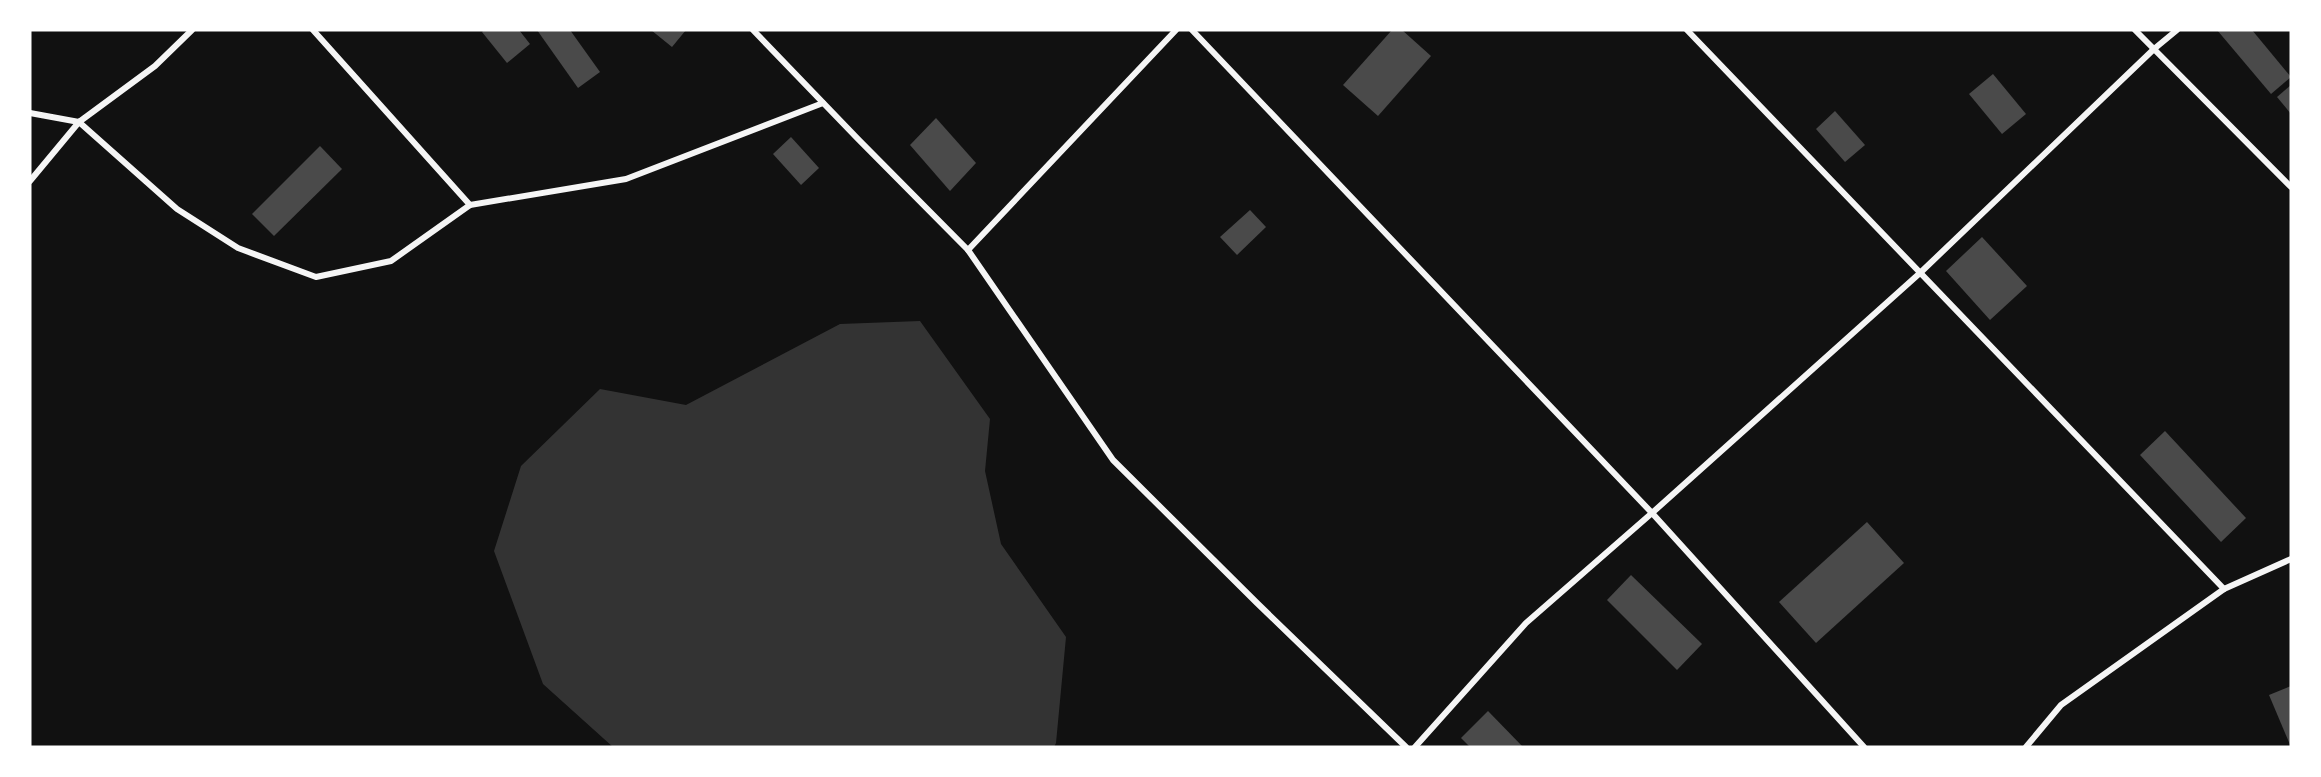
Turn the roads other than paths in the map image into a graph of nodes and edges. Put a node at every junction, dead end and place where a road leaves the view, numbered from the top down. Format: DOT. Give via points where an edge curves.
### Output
graph roads {
  1 [pos="192,30"];
  2 [pos="313,30"];
  3 [pos="753,30"];
  4 [pos="1176,30"];
  5 [pos="1192,30"];
  6 [pos="1687,30"];
  7 [pos="2135,30"];
  8 [pos="2177,30"];
  9 [pos="2154,49"];
  10 [pos="823,103"];
  11 [pos="30,113"];
  12 [pos="79,122"];
  13 [pos="30,180"];
  14 [pos="2291,187"];
  15 [pos="470,205"];
  16 [pos="968,250"];
  17 [pos="1920,273"];
  18 [pos="1652,513"];
  19 [pos="2291,559"];
  20 [pos="2224,589"];
  21 [pos="1406,747"];
  22 [pos="1415,747"];
  23 [pos="1864,747"];
  24 [pos="2026,747"];
  1 -- 12 [label="street" via="155,66"];
  2 -- 15 [label="street"];
  3 -- 10 [label="street"];
  4 -- 16 [label="street"];
  5 -- 18 [label="street"];
  6 -- 17 [label="street"];
  7 -- 9 [label="street"];
  8 -- 9 [label="street"];
  9 -- 14 [label="street"];
  9 -- 17 [label="street"];
  10 -- 15 [label="street" via="626,178"];
  10 -- 16 [label="street"];
  11 -- 12 [label="street"];
  12 -- 13 [label="street"];
  12 -- 15 [label="street" via="177,209 238,248 316,277 391,261"];
  16 -- 21 [label="street" via="1113,460"];
  17 -- 18 [label="street"];
  17 -- 20 [label="street"];
  18 -- 22 [label="street" via="1526,623"];
  18 -- 23 [label="street"];
  19 -- 20 [label="street"];
  20 -- 24 [label="street" via="2061,705"];
}
